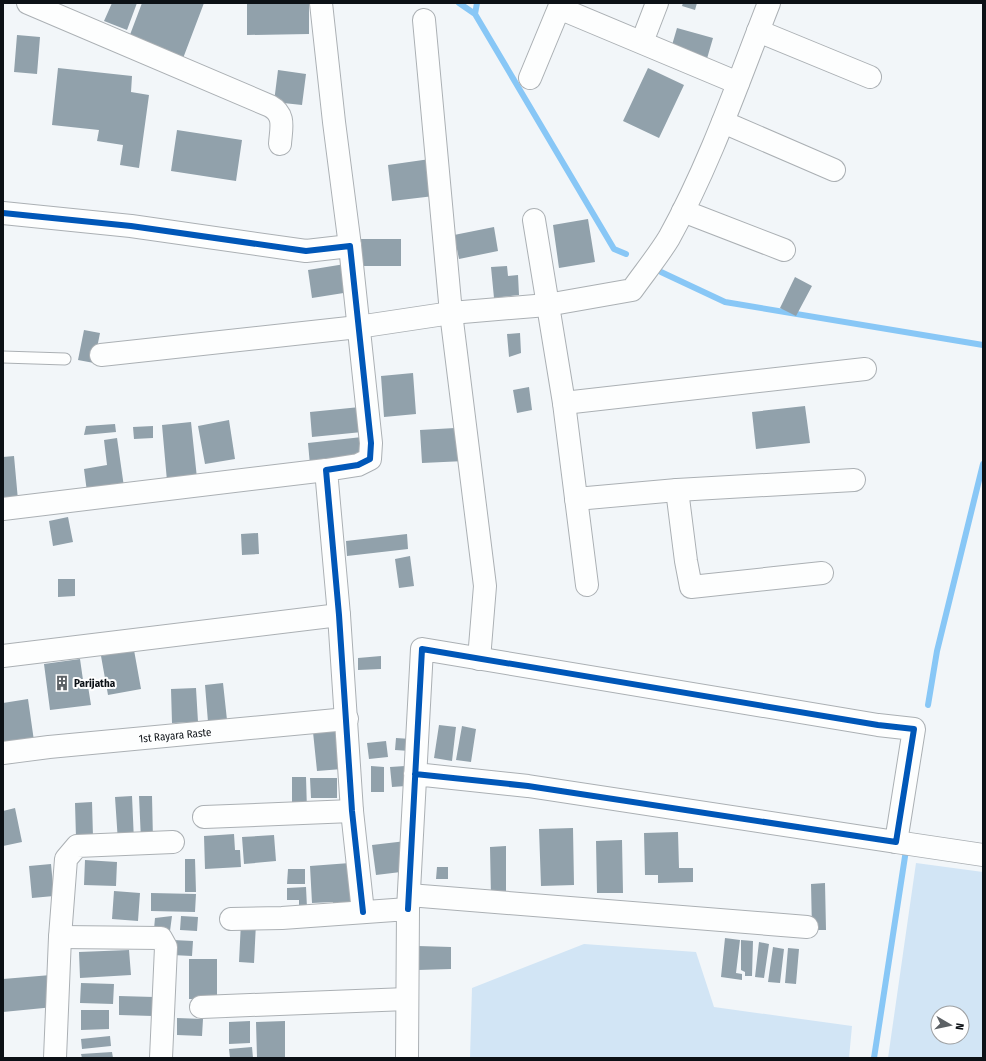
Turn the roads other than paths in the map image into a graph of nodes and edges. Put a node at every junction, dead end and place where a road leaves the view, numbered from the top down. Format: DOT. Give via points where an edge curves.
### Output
graph roads {
  1 [pos="28,3"];
  2 [pos="321,3"];
  3 [pos="657,3"];
  4 [pos="769,3"];
  5 [pos="560,5"];
  6 [pos="424,20"];
  7 [pos="758,31"];
  8 [pos="642,42"];
  9 [pos="870,77"];
  10 [pos="530,78"];
  11 [pos="738,82"];
  12 [pos="723,122"];
  13 [pos="280,144"];
  14 [pos="834,170"];
  15 [pos="683,210"];
  16 [pos="3,213"];
  17 [pos="534,220"];
  18 [pos="350,246"];
  19 [pos="784,250"];
  20 [pos="547,305"];
  21 [pos="451,313"];
  22 [pos="358,327"];
  23 [pos="101,355"];
  24 [pos="3,357"];
  25 [pos="65,359"];
  26 [pos="864,369"];
  27 [pos="564,403"];
  28 [pos="326,470"];
  29 [pos="854,480"];
  30 [pos="677,490"];
  31 [pos="576,499"];
  32 [pos="3,509"];
  33 [pos="822,573"];
  34 [pos="587,585"];
  35 [pos="339,615"];
  36 [pos="3,656"];
  37 [pos="479,659"];
  38 [pos="347,719"];
  39 [pos="3,753"];
  40 [pos="415,774"];
  41 [pos="352,811"];
  42 [pos="204,817"];
  43 [pos="173,842"];
  44 [pos="896,842"];
  45 [pos="983,855"];
  46 [pos="409,902"];
  47 [pos="363,912"];
  48 [pos="231,919"];
  49 [pos="807,927"];
  50 [pos="60,937"];
  51 [pos="407,999"];
  52 [pos="201,1007"];
  53 [pos="55,1058"];
  54 [pos="161,1058"];
  55 [pos="406,1058"];
  1 -- 13 [label="street" via="276,109 282,118"];
  2 -- 18 [label="street"];
  3 -- 8 [label="street"];
  4 -- 7 [label="street"];
  5 -- 8 [label="street"];
  5 -- 10 [label="street"];
  6 -- 21 [label="street"];
  7 -- 9 [label="street"];
  7 -- 11 [label="street"];
  8 -- 11 [label="street"];
  11 -- 12 [label="street"];
  12 -- 14 [label="street"];
  12 -- 15 [label="street"];
  15 -- 19 [label="street"];
  15 -- 20 [label="street" via="668,240 632,290"];
  16 -- 18 [label="street" via="131,226 306,251"];
  17 -- 20 [label="street"];
  18 -- 22 [label="street"];
  20 -- 21 [label="street"];
  20 -- 27 [label="street"];
  21 -- 22 [label="street"];
  21 -- 37 [label="street" via="485,586"];
  22 -- 23 [label="street"];
  22 -- 28 [label="street" via="371,443 370,459 358,465"];
  24 -- 25 [label="lane"];
  26 -- 27 [label="street"];
  27 -- 31 [label="street"];
  28 -- 32 [label="street"];
  28 -- 35 [label="street"];
  29 -- 30 [label="street"];
  30 -- 31 [label="street"];
  30 -- 33 [label="street" via="691,587"];
  31 -- 34 [label="street"];
  35 -- 36 [label="street"];
  35 -- 38 [label="street"];
  37 -- 40 [label="street" via="422,649"];
  37 -- 44 [label="street" via="914,729"];
  38 -- 39 [label="street, 1st Rayara Raste"];
  38 -- 41 [label="street"];
  40 -- 44 [label="street" via="536,787"];
  40 -- 46 [label="street"];
  41 -- 42 [label="street"];
  41 -- 47 [label="street"];
  43 -- 50 [label="street" via="77,846 66,859"];
  44 -- 45 [label="street"];
  46 -- 47 [label="street"];
  46 -- 49 [label="street"];
  46 -- 51 [label="street"];
  47 -- 48 [label="street"];
  50 -- 53 [label="street"];
  50 -- 54 [label="street" via="161,938 166,947"];
  51 -- 52 [label="street"];
  51 -- 55 [label="street"];
}
